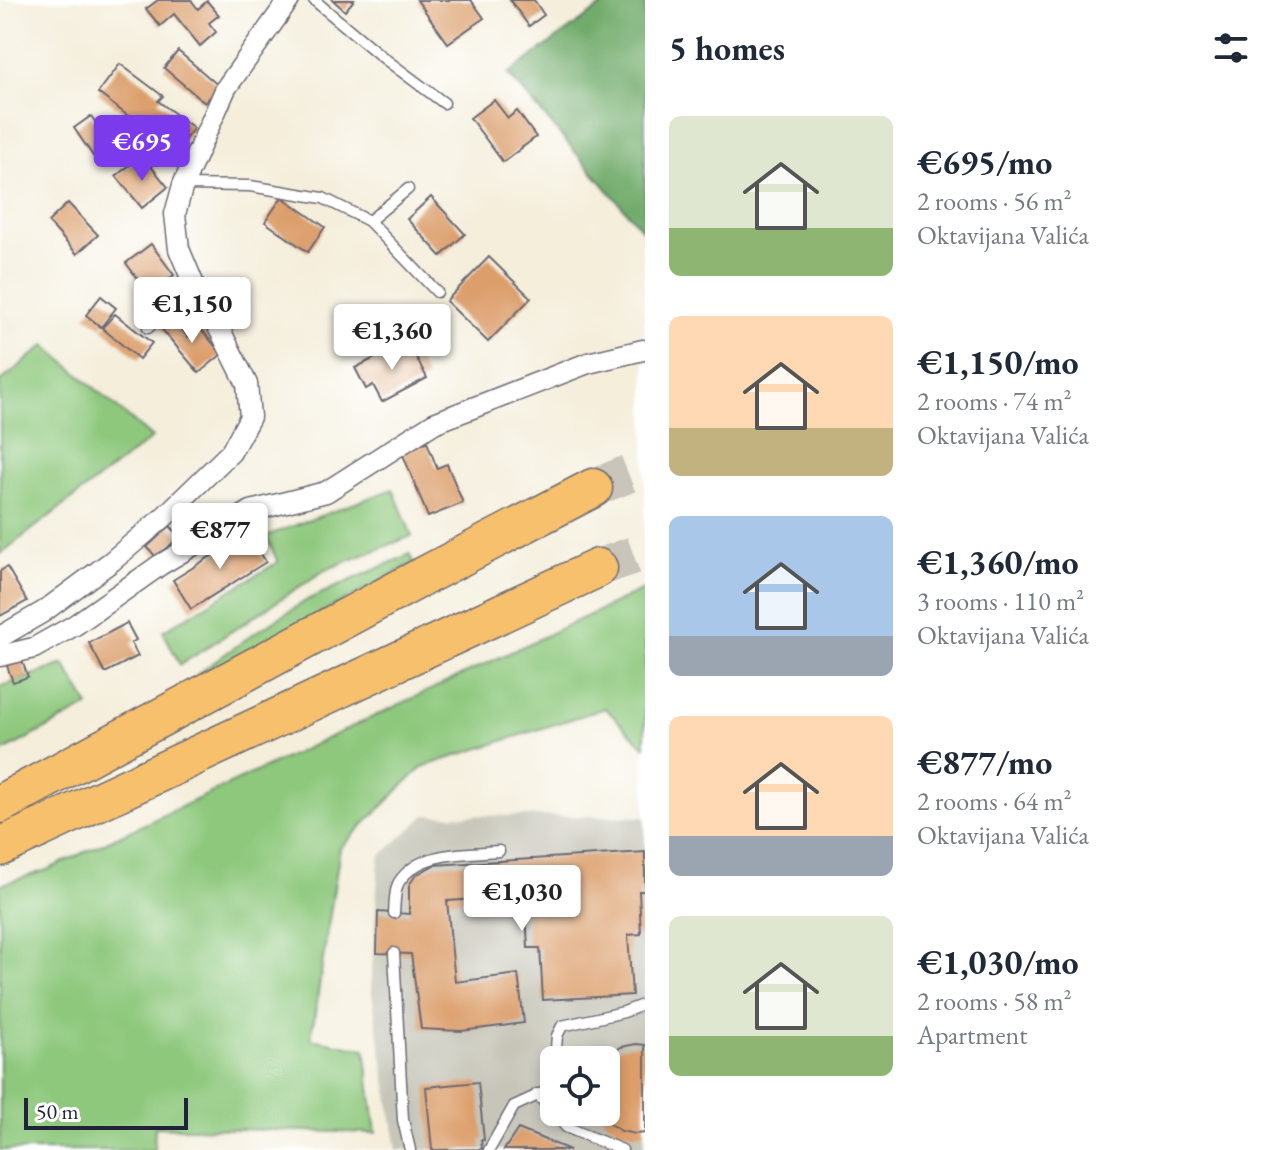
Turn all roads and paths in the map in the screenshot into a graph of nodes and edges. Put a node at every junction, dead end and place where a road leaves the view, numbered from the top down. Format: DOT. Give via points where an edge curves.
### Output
graph roads {
  1 [pos="288,0"];
  2 [pos="314,0"];
  3 [pos="444,103"];
  4 [pos="183,185"];
  5 [pos="408,189"];
  6 [pos="369,221"];
  7 [pos="194,285"];
  8 [pos="437,292"];
  9 [pos="148,328"];
  10 [pos="643,350"];
  11 [pos="593,488"];
  12 [pos="598,568"];
  13 [pos="0,637"];
  14 [pos="0,656"];
  15 [pos="0,804"];
  16 [pos="0,847"];
  17 [pos="499,851"];
  18 [pos="394,913"];
  19 [pos="394,953"];
  20 [pos="645,1004"];
  21 [pos="556,1046"];
  22 [pos="540,1093"];
  23 [pos="537,1094"];
  24 [pos="410,1150"];
  25 [pos="489,1150"];
  26 [pos="622,1150"];
  1 -- 4 [label="street" via="226,88"];
  2 -- 3 [label="lane"];
  4 -- 6 [label="lane" via="278,189 323,198"];
  4 -- 7 [label="street" via="175,230"];
  5 -- 6 [label="lane"];
  6 -- 8 [label="lane"];
  7 -- 9 [label="lane"];
  7 -- 13 [label="street" via="247,384 250,417 242,435 164,517 112,561"];
  10 -- 14 [label="street" via="588,363 434,423 326,492 251,511 160,565 75,625 34,648"];
  11 -- 15 [label="highway"];
  12 -- 16 [label="highway"];
  17 -- 18 [label="lane" via="434,857 412,868 398,884"];
  19 -- 24 [label="lane" via="403,1120"];
  20 -- 21 [label="lane" via="562,1026"];
  22 -- 23 [label="lane"];
  23 -- 25 [label="lane" via="514,1106"];
  23 -- 26 [label="lane" via="566,1127"];
}
